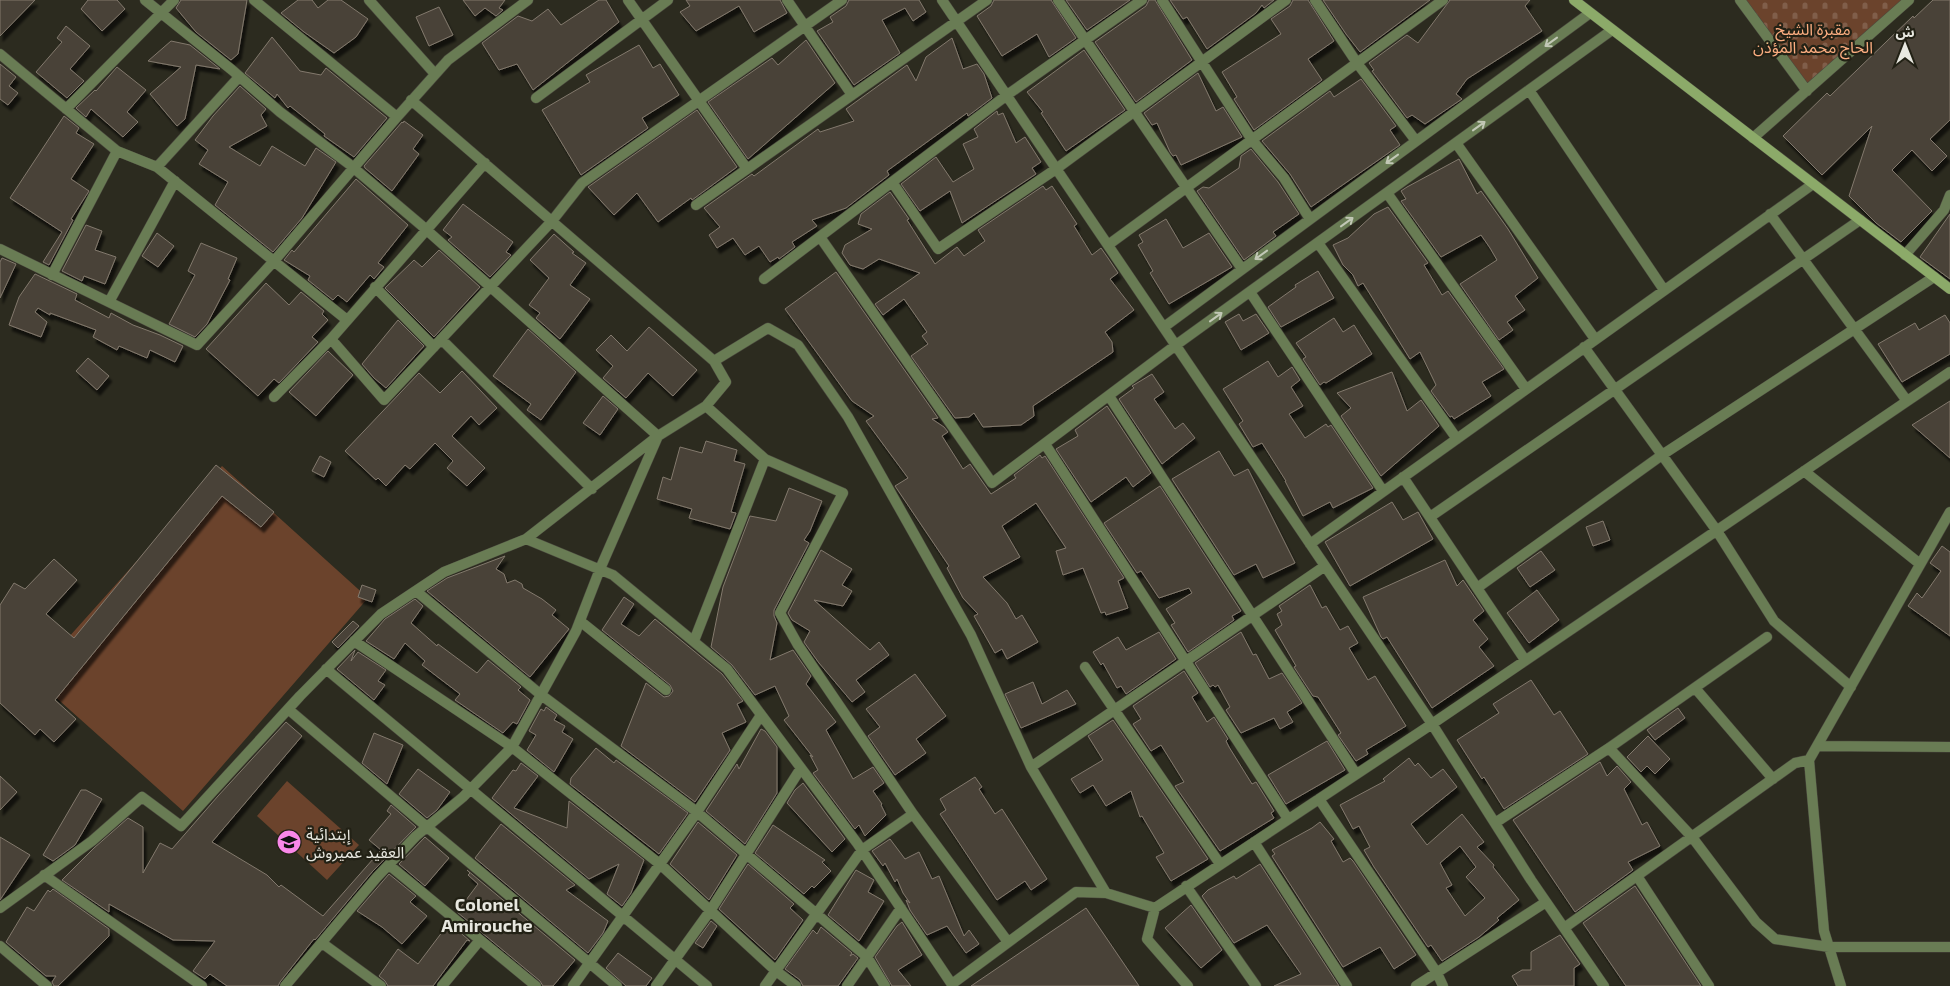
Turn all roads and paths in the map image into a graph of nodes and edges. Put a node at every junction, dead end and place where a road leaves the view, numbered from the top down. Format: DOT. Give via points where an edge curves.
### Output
graph roads {
  1 [pos="145,0"];
  2 [pos="174,0"];
  3 [pos="254,0"];
  4 [pos="369,0"];
  5 [pos="528,0"];
  6 [pos="628,0"];
  7 [pos="668,0"];
  8 [pos="788,0"];
  9 [pos="842,0"];
  10 [pos="942,0"];
  11 [pos="987,0"];
  12 [pos="1058,0"];
  13 [pos="1142,0"];
  14 [pos="1162,0"];
  15 [pos="1286,0"];
  16 [pos="1315,0"];
  17 [pos="1443,0"];
  18 [pos="1574,0"];
  19 [pos="1740,0"];
  20 [pos="1909,0"];
  21 [pos="161,13"];
  22 [pos="1590,13"];
  23 [pos="642,20"];
  24 [pos="957,21"];
  25 [pos="805,26"];
  26 [pos="1612,30"];
  27 [pos="1086,40"];
  28 [pos="0,54"];
  29 [pos="1202,62"];
  30 [pos="1357,63"];
  31 [pos="435,74"];
  32 [pos="239,76"];
  33 [pos="1528,90"];
  34 [pos="1807,91"];
  35 [pos="852,95"];
  36 [pos="1006,95"];
  37 [pos="536,98"];
  38 [pos="411,100"];
  39 [pos="699,101"];
  40 [pos="66,109"];
  41 [pos="1134,112"];
  42 [pos="397,116"];
  43 [pos="1754,138"];
  44 [pos="1252,140"];
  45 [pos="1416,141"];
  46 [pos="1456,143"];
  47 [pos="117,151"];
  48 [pos="484,163"];
  49 [pos="157,167"];
  50 [pos="353,168"];
  51 [pos="747,169"];
  52 [pos="1056,169"];
  53 [pos="175,181"];
  54 [pos="892,182"];
  55 [pos="1812,184"];
  56 [pos="1186,188"];
  57 [pos="1387,193"];
  58 [pos="1950,195"];
  59 [pos="696,205"];
  60 [pos="1770,214"];
  61 [pos="1310,219"];
  62 [pos="1860,220"];
  63 [pos="552,221"];
  64 [pos="426,230"];
  65 [pos="820,237"];
  66 [pos="1318,243"];
  67 [pos="1108,245"];
  68 [pos="0,249"];
  69 [pos="1905,254"];
  70 [pos="1803,259"];
  71 [pos="274,261"];
  72 [pos="1242,269"];
  73 [pos="52,274"];
  74 [pos="1934,277"];
  75 [pos="764,279"];
  76 [pos="375,287"];
  77 [pos="490,287"];
  78 [pos="1950,289"];
  79 [pos="1664,290"];
  80 [pos="1250,292"];
  81 [pos="109,302"];
  82 [pos="347,320"];
  83 [pos="1164,326"];
  84 [pos="1854,329"];
  85 [pos="331,339"];
  86 [pos="1595,339"];
  87 [pos="437,343"];
  88 [pos="1176,346"];
  89 [pos="1584,347"];
  90 [pos="714,361"];
  91 [pos="1950,372"];
  92 [pos="1526,389"];
  93 [pos="1615,389"];
  94 [pos="1109,396"];
  95 [pos="274,397"];
  96 [pos="1907,401"];
  97 [pos="706,406"];
  98 [pos="658,436"];
  99 [pos="1457,439"];
  100 [pos="1045,444"];
  101 [pos="1662,455"];
  102 [pos="764,458"];
  103 [pos="1804,471"];
  104 [pos="1403,477"];
  105 [pos="592,489"];
  106 [pos="1383,491"];
  107 [pos="1950,512"];
  108 [pos="1430,517"];
  109 [pos="1717,530"];
  110 [pos="526,539"];
  111 [pos="1310,544"];
  112 [pos="1920,564"];
  113 [pos="1325,566"];
  114 [pos="600,570"];
  115 [pos="1477,588"];
  116 [pos="416,591"];
  117 [pos="1252,615"];
  118 [pos="580,621"];
  119 [pos="1767,637"];
  120 [pos="354,641"];
  121 [pos="694,642"];
  122 [pos="1525,660"];
  123 [pos="1186,661"];
  124 [pos="1085,667"];
  125 [pos="326,669"];
  126 [pos="1851,687"];
  127 [pos="1695,688"];
  128 [pos="666,690"];
  129 [pos="540,694"];
  130 [pos="288,709"];
  131 [pos="1114,710"];
  132 [pos="761,715"];
  133 [pos="1432,724"];
  134 [pos="1817,746"];
  135 [pos="512,747"];
  136 [pos="1950,747"];
  137 [pos="1609,748"];
  138 [pos="1809,760"];
  139 [pos="1031,767"];
  140 [pos="801,768"];
  141 [pos="1356,774"];
  142 [pos="1773,779"];
  143 [pos="470,788"];
  144 [pos="1319,799"];
  145 [pos="698,812"];
  146 [pos="913,814"];
  147 [pos="1288,819"];
  148 [pos="1495,823"];
  149 [pos="427,827"];
  150 [pos="1692,837"];
  151 [pos="1254,842"];
  152 [pos="862,850"];
  153 [pos="746,854"];
  154 [pos="1220,864"];
  155 [pos="389,865"];
  156 [pos="661,866"];
  157 [pos="44,876"];
  158 [pos="1637,876"];
  159 [pos="1186,886"];
  160 [pos="1106,893"];
  161 [pos="1546,902"];
  162 [pos="0,908"];
  163 [pos="901,908"];
  164 [pos="1155,908"];
  165 [pos="710,912"];
  166 [pos="816,914"];
  167 [pos="624,916"];
  168 [pos="1564,928"];
  169 [pos="480,940"];
  170 [pos="1008,942"];
  171 [pos="322,943"];
  172 [pos="0,946"];
  173 [pos="1829,947"];
  174 [pos="1950,947"];
  175 [pos="867,957"];
  176 [pos="675,959"];
  177 [pos="590,964"];
  178 [pos="776,971"];
  179 [pos="1437,973"];
  180 [pos="952,985"];
  181 [pos="47,986"];
  182 [pos="202,986"];
  183 [pos="285,986"];
  184 [pos="381,986"];
  185 [pos="442,986"];
  186 [pos="536,986"];
  187 [pos="573,986"];
  188 [pos="617,986"];
  189 [pos="656,986"];
  190 [pos="708,986"];
  191 [pos="766,986"];
  192 [pos="796,986"];
  193 [pos="847,986"];
  194 [pos="885,986"];
  195 [pos="1188,986"];
  196 [pos="1256,986"];
  197 [pos="1348,986"];
  198 [pos="1416,986"];
  199 [pos="1443,986"];
  200 [pos="1604,986"];
  201 [pos="1709,986"];
  202 [pos="1842,986"];
  1 -- 21 [label="street"];
  2 -- 21 [label="street"];
  3 -- 42 [label="street"];
  4 -- 31 [label="street"];
  5 -- 31 [label="street" via="448,60"];
  6 -- 23 [label="street"];
  7 -- 23 [label="street"];
  8 -- 25 [label="street"];
  9 -- 25 [label="street"];
  10 -- 24 [label="street"];
  11 -- 24 [label="street"];
  12 -- 27 [label="street"];
  13 -- 27 [label="street"];
  14 -- 29 [label="street"];
  15 -- 29 [label="street"];
  16 -- 30 [label="street"];
  17 -- 30 [label="street"];
  18 -- 22 [label="street"];
  19 -- 34 [label="street"];
  20 -- 34 [label="street"];
  21 -- 32 [label="street"];
  21 -- 40 [label="street"];
  22 -- 26 [label="street"];
  22 -- 45 [label="street, one-way"];
  23 -- 37 [label="street"];
  23 -- 39 [label="street"];
  24 -- 35 [label="street"];
  24 -- 36 [label="street"];
  25 -- 35 [label="street"];
  25 -- 39 [label="street"];
  26 -- 33 [label="street"];
  26 -- 43 [label="street"];
  27 -- 36 [label="street"];
  27 -- 41 [label="street"];
  28 -- 40 [label="street"];
  29 -- 41 [label="street"];
  29 -- 44 [label="street"];
  30 -- 44 [label="street"];
  30 -- 45 [label="street"];
  31 -- 38 [label="street"];
  32 -- 49 [label="street"];
  32 -- 50 [label="street"];
  46 -- 33 [label="street, one-way"];
  33 -- 79 [label="street"];
  34 -- 43 [label="street"];
  35 -- 51 [label="street"];
  36 -- 52 [label="street"];
  36 -- 54 [label="street"];
  38 -- 42 [label="street"];
  38 -- 48 [label="street"];
  39 -- 51 [label="street"];
  39 -- 63 [label="street" via="582,183"];
  40 -- 47 [label="street"];
  41 -- 52 [label="street"];
  41 -- 56 [label="street"];
  42 -- 50 [label="street"];
  43 -- 55 [label="street"];
  44 -- 56 [label="street"];
  44 -- 61 [label="street" via="1284,178"];
  45 -- 61 [label="street, one-way"];
  46 -- 57 [label="street"];
  46 -- 86 [label="street"];
  47 -- 49 [label="street"];
  47 -- 73 [label="street"];
  48 -- 63 [label="street"];
  48 -- 64 [label="street"];
  49 -- 53 [label="street"];
  50 -- 64 [label="street"];
  50 -- 71 [label="street"];
  51 -- 59 [label="street"];
  52 -- 54 [label="street" via="938,249"];
  52 -- 67 [label="street"];
  53 -- 71 [label="street"];
  53 -- 81 [label="street"];
  54 -- 65 [label="street"];
  55 -- 60 [label="street"];
  55 -- 62 [label="street"];
  56 -- 67 [label="street"];
  56 -- 72 [label="street"];
  66 -- 57 [label="street, one-way"];
  57 -- 92 [label="street"];
  58 -- 69 [label="street" via="1944,210"];
  60 -- 70 [label="street"];
  60 -- 79 [label="street"];
  61 -- 72 [label="street, one-way"];
  62 -- 69 [label="street"];
  62 -- 70 [label="street"];
  63 -- 77 [label="street"];
  63 -- 90 [label="street"];
  64 -- 76 [label="street"];
  64 -- 77 [label="street"];
  65 -- 75 [label="street"];
  65 -- 100 [label="street" via="992,483"];
  66 -- 80 [label="street"];
  66 -- 99 [label="street"];
  67 -- 83 [label="street"];
  68 -- 73 [label="street"];
  69 -- 74 [label="street"];
  70 -- 84 [label="street"];
  70 -- 93 [label="street"];
  71 -- 81 [label="street" via="197,345"];
  71 -- 82 [label="street"];
  72 -- 83 [label="street"];
  73 -- 81 [label="street"];
  74 -- 78 [label="street"];
  74 -- 84 [label="street"];
  76 -- 82 [label="street"];
  76 -- 87 [label="street"];
  77 -- 87 [label="street"];
  77 -- 98 [label="street"];
  79 -- 86 [label="street"];
  88 -- 80 [label="street, one-way"];
  80 -- 106 [label="street"];
  82 -- 85 [label="street"];
  83 -- 88 [label="street"];
  84 -- 96 [label="street"];
  84 -- 101 [label="street"];
  85 -- 87 [label="street" via="384,400"];
  85 -- 95 [label="street"];
  86 -- 89 [label="street"];
  87 -- 105 [label="street"];
  88 -- 94 [label="street"];
  88 -- 111 [label="street"];
  89 -- 92 [label="street"];
  89 -- 93 [label="street"];
  90 -- 97 [label="street" via="726,382"];
  90 -- 139 [label="street" via="768,328 798,346 848,417 971,635"];
  91 -- 96 [label="street"];
  92 -- 99 [label="street"];
  93 -- 101 [label="street"];
  93 -- 108 [label="street"];
  94 -- 100 [label="street"];
  94 -- 117 [label="street"];
  96 -- 103 [label="street"];
  97 -- 98 [label="street"];
  97 -- 102 [label="street"];
  98 -- 105 [label="street"];
  98 -- 114 [label="street"];
  99 -- 104 [label="street"];
  100 -- 123 [label="street"];
  101 -- 109 [label="street"];
  101 -- 115 [label="street"];
  102 -- 121 [label="street"];
  102 -- 146 [label="street" via="843,493 780,613 798,645"];
  103 -- 109 [label="street"];
  103 -- 112 [label="street"];
  104 -- 106 [label="street"];
  104 -- 108 [label="street"];
  105 -- 110 [label="street"];
  106 -- 111 [label="street"];
  107 -- 112 [label="street"];
  108 -- 115 [label="street"];
  109 -- 122 [label="street"];
  109 -- 126 [label="street" via="1774,621"];
  110 -- 114 [label="street"];
  110 -- 116 [label="street" via="444,572"];
  111 -- 113 [label="street"];
  112 -- 126 [label="street"];
  113 -- 117 [label="street"];
  113 -- 133 [label="street"];
  114 -- 118 [label="street"];
  114 -- 121 [label="street" via="613,575"];
  115 -- 122 [label="street"];
  116 -- 120 [label="street" via="381,614"];
  116 -- 129 [label="street"];
  117 -- 123 [label="street"];
  117 -- 141 [label="street"];
  118 -- 128 [label="street"];
  118 -- 129 [label="street"];
  119 -- 127 [label="street"];
  120 -- 125 [label="street"];
  120 -- 135 [label="street"];
  121 -- 132 [label="street" via="728,669"];
  122 -- 133 [label="street"];
  123 -- 131 [label="street"];
  123 -- 147 [label="street"];
  124 -- 131 [label="street"];
  125 -- 130 [label="street"];
  125 -- 143 [label="street"];
  126 -- 134 [label="street"];
  127 -- 137 [label="street"];
  127 -- 142 [label="street"];
  129 -- 135 [label="street"];
  129 -- 145 [label="street"];
  130 -- 149 [label="street"];
  130 -- 157 [label="street" via="181,826 142,797 92,841"];
  131 -- 139 [label="street"];
  131 -- 154 [label="street"];
  132 -- 140 [label="street"];
  132 -- 145 [label="street"];
  133 -- 141 [label="street"];
  133 -- 148 [label="street"];
  134 -- 136 [label="street"];
  134 -- 138 [label="street"];
  135 -- 143 [label="street"];
  135 -- 156 [label="street"];
  137 -- 148 [label="street"];
  137 -- 150 [label="street"];
  138 -- 142 [label="street" via="1795,764"];
  138 -- 173 [label="street" via="1824,931"];
  139 -- 160 [label="street"];
  140 -- 152 [label="street"];
  140 -- 153 [label="street"];
  141 -- 144 [label="street"];
  142 -- 150 [label="street"];
  143 -- 149 [label="street"];
  143 -- 167 [label="street"];
  144 -- 147 [label="street"];
  144 -- 179 [label="street"];
  145 -- 153 [label="street"];
  145 -- 156 [label="street"];
  146 -- 152 [label="street"];
  146 -- 170 [label="street"];
  147 -- 151 [label="street"];
  148 -- 161 [label="street"];
  149 -- 155 [label="street"];
  149 -- 177 [label="street"];
  150 -- 158 [label="street"];
  150 -- 173 [label="street" via="1756,922 1776,939"];
  151 -- 154 [label="street"];
  151 -- 197 [label="street"];
  152 -- 163 [label="street"];
  152 -- 166 [label="street"];
  153 -- 165 [label="street"];
  153 -- 166 [label="street"];
  154 -- 159 [label="street"];
  155 -- 169 [label="street"];
  155 -- 171 [label="street"];
  156 -- 165 [label="street"];
  156 -- 167 [label="street"];
  157 -- 162 [label="street"];
  157 -- 182 [label="street"];
  158 -- 168 [label="street"];
  158 -- 201 [label="street"];
  159 -- 164 [label="street"];
  159 -- 196 [label="street"];
  160 -- 164 [label="street"];
  160 -- 170 [label="street" via="1076,892"];
  161 -- 168 [label="street"];
  161 -- 179 [label="street"];
  163 -- 175 [label="street"];
  163 -- 180 [label="street"];
  164 -- 195 [label="street" via="1147,939"];
  165 -- 176 [label="street"];
  165 -- 178 [label="street"];
  166 -- 175 [label="street"];
  166 -- 178 [label="street"];
  167 -- 176 [label="street"];
  167 -- 177 [label="street"];
  168 -- 200 [label="street"];
  169 -- 185 [label="street"];
  169 -- 186 [label="street"];
  170 -- 180 [label="street"];
  171 -- 183 [label="street"];
  171 -- 184 [label="street"];
  172 -- 181 [label="street"];
  173 -- 174 [label="street"];
  173 -- 202 [label="street"];
  175 -- 193 [label="street"];
  175 -- 194 [label="street"];
  176 -- 189 [label="street"];
  176 -- 190 [label="street"];
  177 -- 187 [label="street"];
  177 -- 188 [label="street"];
  178 -- 191 [label="street"];
  178 -- 192 [label="street"];
  179 -- 198 [label="street"];
  179 -- 199 [label="street"];
}
